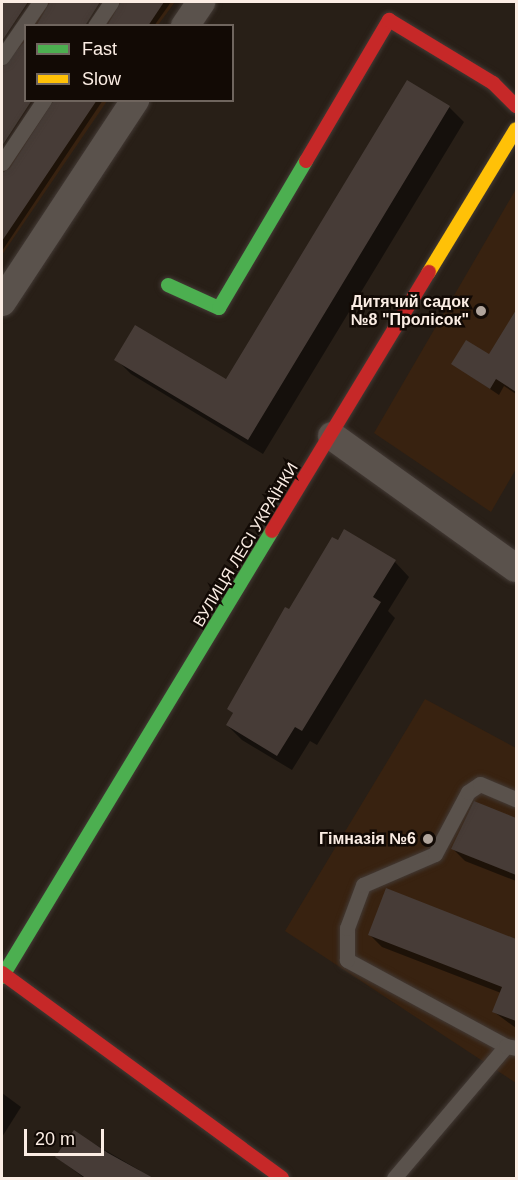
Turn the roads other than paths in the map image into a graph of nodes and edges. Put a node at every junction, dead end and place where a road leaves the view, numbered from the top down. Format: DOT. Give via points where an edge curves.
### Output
graph roads {
  1 [pos="40,2"];
  2 [pos="111,2"];
  3 [pos="201,2"];
  4 [pos="25,24"];
  5 [pos="96,24"];
  6 [pos="186,24"];
  7 [pos="24,25"];
  8 [pos="2,57"];
  9 [pos="43,102"];
  10 [pos="134,102"];
  11 [pos="516,106"];
  12 [pos="516,129"];
  13 [pos="2,163"];
  14 [pos="168,285"];
  15 [pos="2,302"];
  16 [pos="332,436"];
  17 [pos="516,568"];
  18 [pos="516,799"];
  19 [pos="2,975"];
  20 [pos="511,1047"];
  21 [pos="282,1179"];
  22 [pos="394,1179"];
  1 -- 4 [label="lane"];
  2 -- 5 [label="lane"];
  3 -- 6 [label="street"];
  7 -- 8 [label="lane"];
  9 -- 13 [label="lane"];
  10 -- 15 [label="street"];
  11 -- 14 [label="street" via="493,83 389,20 219,308"];
  12 -- 16 [label="street, ВУЛИЦЯ ЛЕСІ УКРАЇНКИ"];
  16 -- 17 [label="street"];
  16 -- 19 [label="street, ВУЛИЦЯ ЛЕСІ УКРАЇНКИ"];
  18 -- 20 [label="lane" via="480,784 468,792 435,854 363,885 347,928 347,960"];
  19 -- 21 [label="street"];
  20 -- 22 [label="lane"];
}
